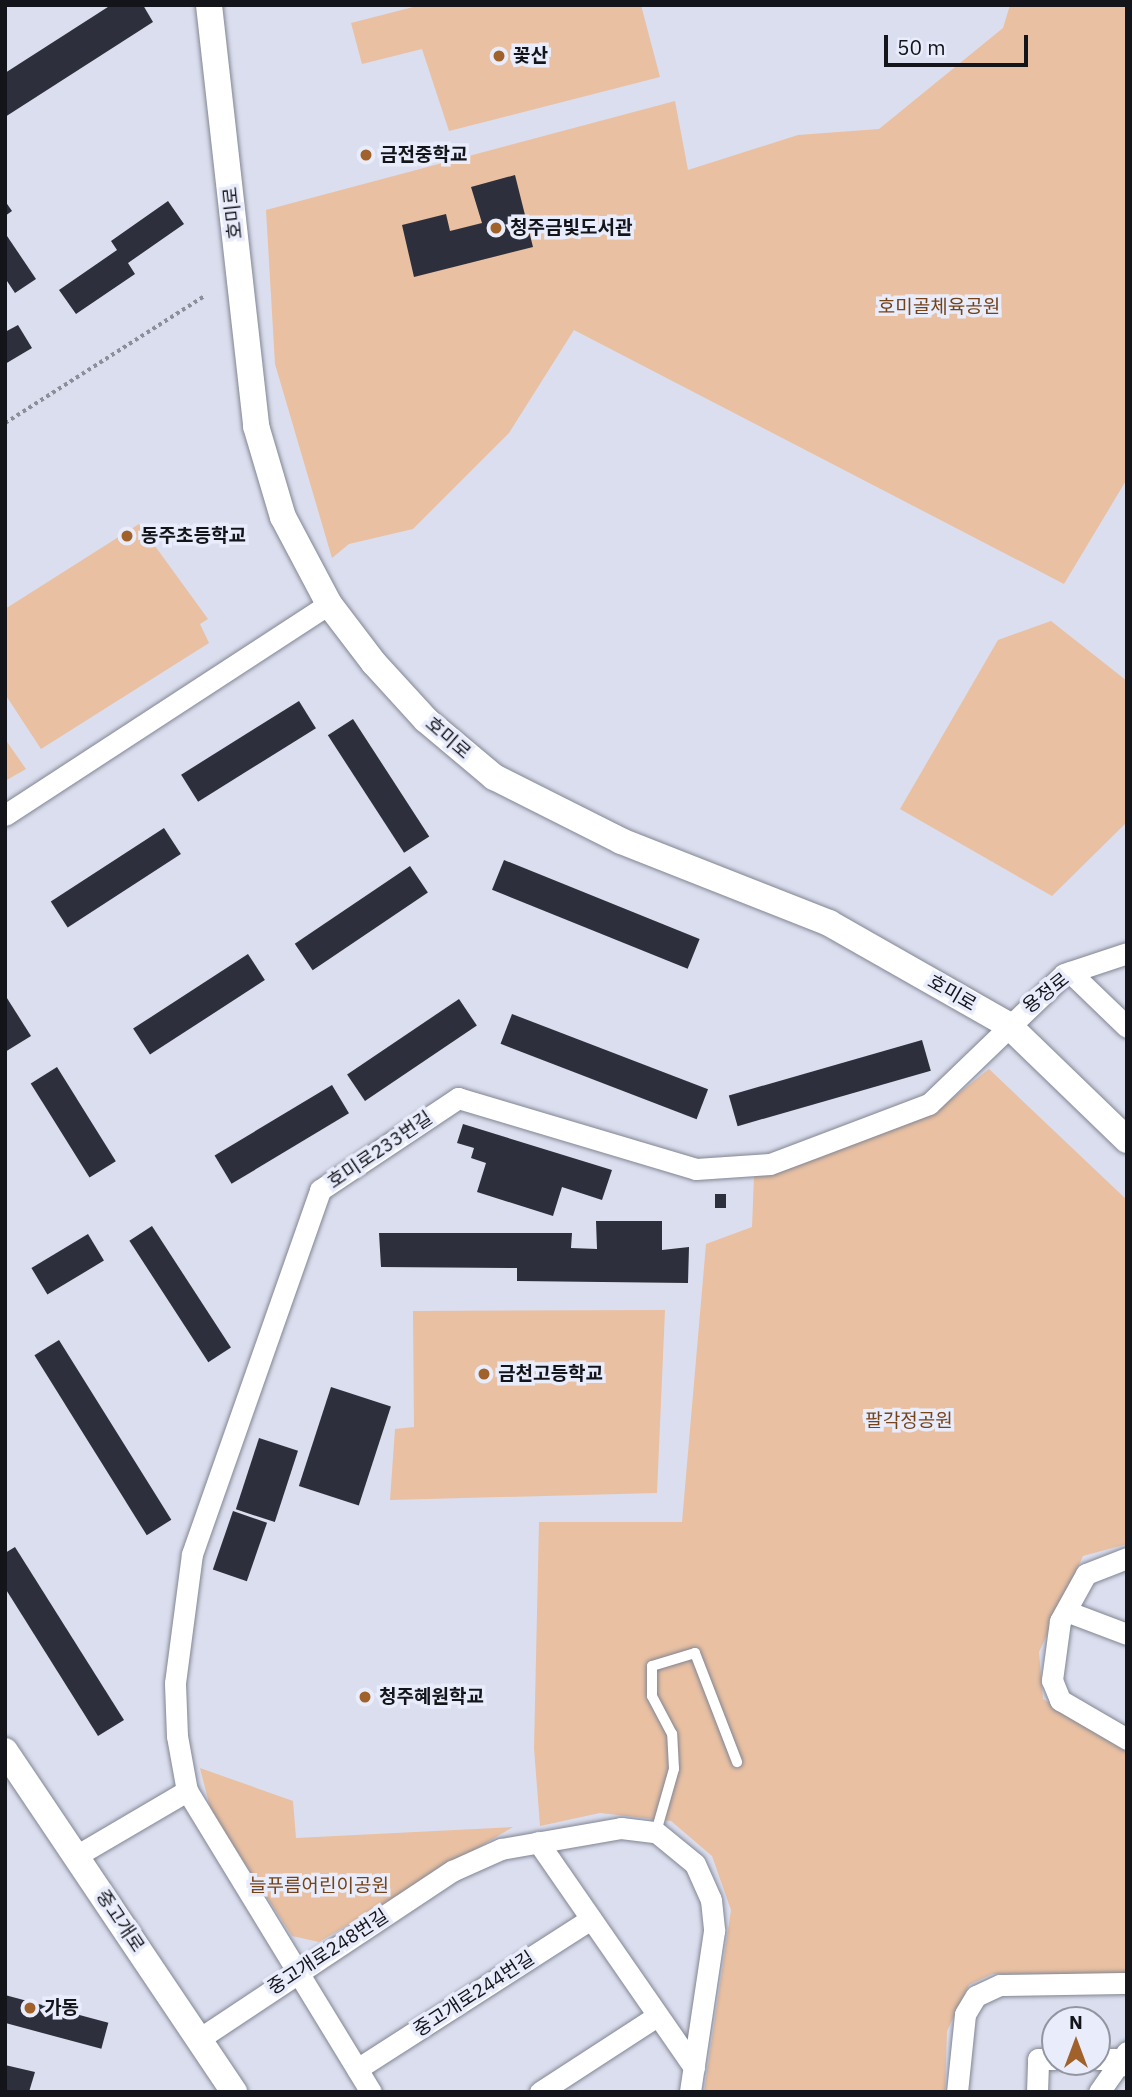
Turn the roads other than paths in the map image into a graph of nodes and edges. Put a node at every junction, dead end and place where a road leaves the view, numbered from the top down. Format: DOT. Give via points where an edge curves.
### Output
graph roads {
  1 [pos="209,5"];
  2 [pos="329,604"];
  3 [pos="5,815"];
  4 [pos="1127,953"];
  5 [pos="1070,972"];
  6 [pos="1007,1024"];
  7 [pos="1127,1027"];
  8 [pos="1127,1140"];
  9 [pos="1127,1558"];
  10 [pos="1066,1611"];
  11 [pos="1127,1634"];
  12 [pos="1127,1739"];
  13 [pos="5,1751"];
  14 [pos="737,1762"];
  15 [pos="187,1791"];
  16 [pos="656,1832"];
  17 [pos="538,1842"];
  18 [pos="76,1856"];
  19 [pos="591,1919"];
  20 [pos="299,1971"];
  21 [pos="1127,1983"];
  22 [pos="657,2015"];
  23 [pos="199,2039"];
  24 [pos="1041,2059"];
  25 [pos="1125,2059"];
  26 [pos="694,2067"];
  27 [pos="357,2069"];
  28 [pos="234,2092"];
  29 [pos="371,2092"];
  30 [pos="540,2092"];
  31 [pos="690,2092"];
  32 [pos="957,2092"];
  33 [pos="1037,2092"];
  34 [pos="1099,2092"];
  1 -- 2 [label="street, 호미로" via="256,426 284,517"];
  2 -- 3 [label="street"];
  2 -- 6 [label="street, 호미로" via="426,720 494,778 621,841 829,923"];
  4 -- 5 [label="street, 용정로"];
  5 -- 6 [label="street, 용정로"];
  5 -- 7 [label="street"];
  6 -- 8 [label="street, 호미로"];
  6 -- 15 [label="street, 호미로233번길" via="929,1104 770,1164 696,1169 458,1098 320,1190 192,1554 175,1684"];
  9 -- 10 [label="street" via="1086,1574"];
  10 -- 11 [label="street"];
  10 -- 12 [label="street" via="1052,1648 1052,1680 1060,1700"];
  13 -- 18 [label="street, 중고개로"];
  14 -- 16 [label="lane" via="695,1653 652,1666 652,1696 672,1734 674,1769"];
  15 -- 18 [label="street"];
  15 -- 20 [label="street"];
  16 -- 17 [label="street, 중고개로248번길" via="621,1828"];
  16 -- 26 [label="street" via="695,1864 711,1900 714,1931"];
  17 -- 19 [label="street"];
  17 -- 20 [label="street, 중고개로248번길" via="501,1849 452,1871"];
  18 -- 23 [label="street, 중고개로"];
  19 -- 22 [label="street"];
  19 -- 27 [label="street, 중고개로244번길"];
  20 -- 23 [label="street, 중고개로248번길"];
  20 -- 27 [label="street"];
  21 -- 32 [label="street" via="1000,1985 976,1996 965,2014"];
  22 -- 26 [label="street"];
  22 -- 30 [label="street"];
  23 -- 28 [label="street, 중고개로"];
  24 -- 33 [label="street"];
  25 -- 34 [label="street"];
  26 -- 31 [label="street"];
  27 -- 29 [label="street"];
}
